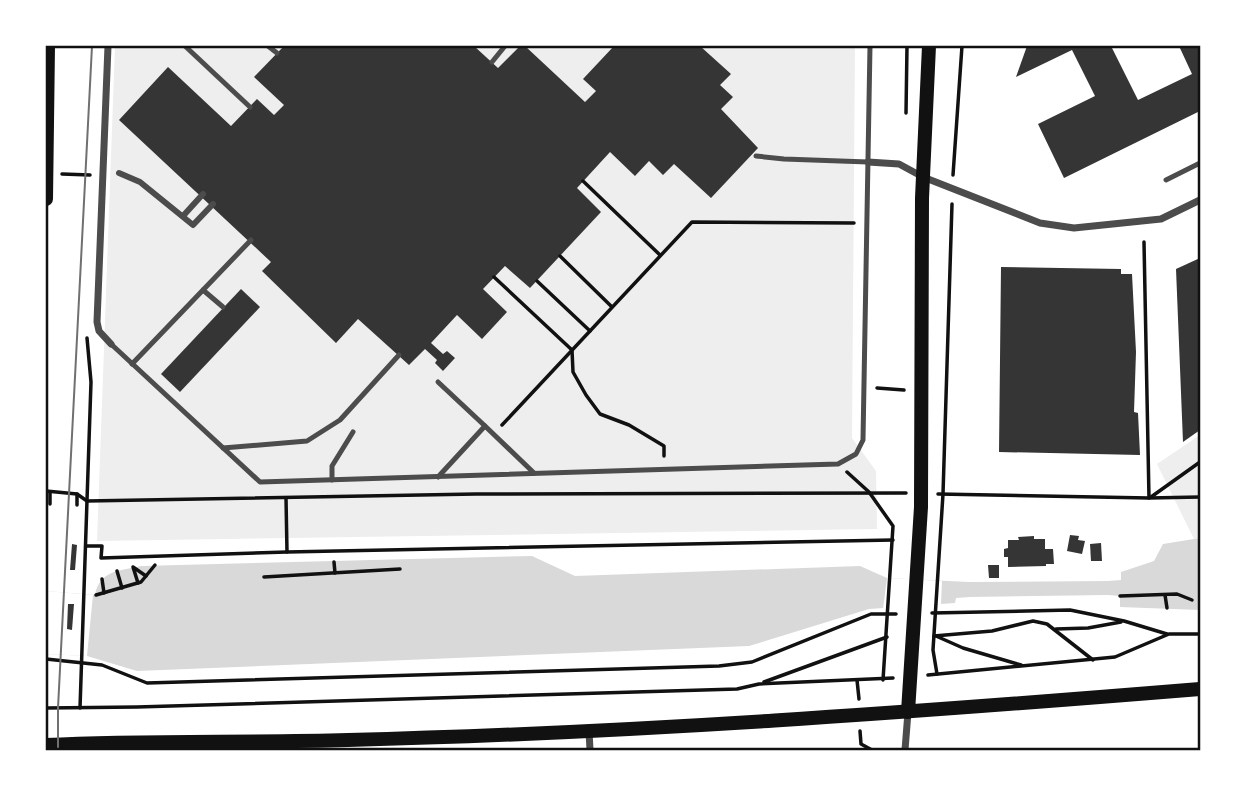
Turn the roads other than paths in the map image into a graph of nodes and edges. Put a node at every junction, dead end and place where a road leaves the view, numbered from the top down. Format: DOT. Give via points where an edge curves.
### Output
graph roads {
  1 [pos="48,46"];
  2 [pos="108,46"];
  3 [pos="185,46"];
  4 [pos="268,46"];
  5 [pos="505,46"];
  6 [pos="870,46"];
  7 [pos="929,46"];
  8 [pos="277,53"];
  9 [pos="492,62"];
  10 [pos="250,107"];
  11 [pos="756,156"];
  12 [pos="868,162"];
  13 [pos="1200,163"];
  14 [pos="47,173"];
  15 [pos="119,173"];
  16 [pos="923,177"];
  17 [pos="1166,180"];
  18 [pos="203,194"];
  19 [pos="46,199"];
  20 [pos="1200,200"];
  21 [pos="214,204"];
  22 [pos="183,216"];
  23 [pos="251,240"];
  24 [pos="203,290"];
  25 [pos="223,307"];
  26 [pos="111,344"];
  27 [pos="399,355"];
  28 [pos="132,364"];
  29 [pos="438,382"];
  30 [pos="485,426"];
  31 [pos="353,432"];
  32 [pos="223,448"];
  33 [pos="534,473"];
  34 [pos="438,477"];
  35 [pos="332,480"];
  36 [pos="1200,689"];
  37 [pos="908,712"];
  38 [pos="589,731"];
  39 [pos="348,744"];
  40 [pos="46,745"];
  41 [pos="590,751"];
  42 [pos="905,751"];
  1 -- 14 [label="main road"];
  2 -- 26 [label="street" via="97,322"];
  3 -- 10 [label="lane"];
  4 -- 8 [label="lane"];
  5 -- 9 [label="lane"];
  6 -- 12 [label="lane"];
  7 -- 16 [label="main road"];
  11 -- 12 [label="lane"];
  12 -- 16 [label="street" via="899,164"];
  12 -- 33 [label="lane" via="863,440 856,454 838,464"];
  13 -- 17 [label="lane"];
  14 -- 19 [label="main road"];
  15 -- 22 [label="street" via="139,182"];
  16 -- 20 [label="street" via="1040,223 1074,228 1161,219"];
  16 -- 37 [label="main road" via="919,616"];
  18 -- 22 [label="street"];
  21 -- 22 [label="street" via="193,225"];
  23 -- 24 [label="lane"];
  24 -- 25 [label="lane"];
  24 -- 28 [label="lane"];
  26 -- 28 [label="lane"];
  27 -- 32 [label="lane" via="340,420 307,441"];
  28 -- 32 [label="lane"];
  29 -- 30 [label="lane"];
  30 -- 33 [label="lane"];
  30 -- 34 [label="lane"];
  31 -- 35 [label="lane" via="332,466"];
  32 -- 35 [label="lane" via="260,482"];
  33 -- 34 [label="lane"];
  34 -- 35 [label="lane"];
  36 -- 37 [label="main road"];
  37 -- 38 [label="main road"];
  37 -- 42 [label="street"];
  38 -- 39 [label="main road"];
  38 -- 41 [label="street"];
  39 -- 40 [label="main road"];
}
